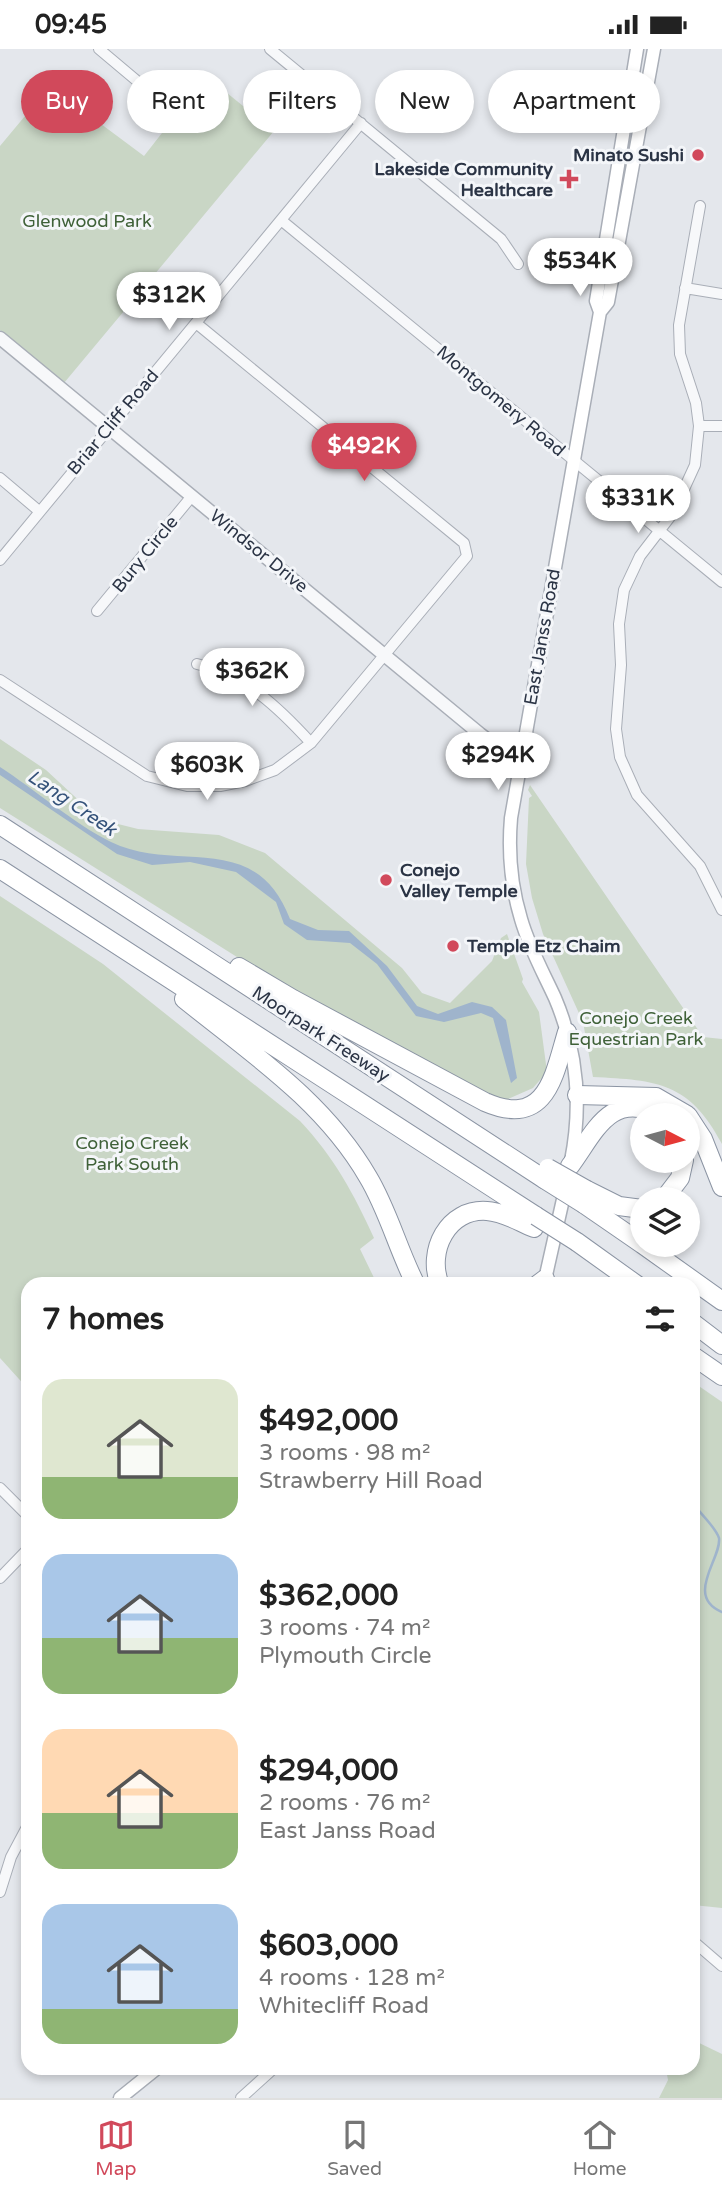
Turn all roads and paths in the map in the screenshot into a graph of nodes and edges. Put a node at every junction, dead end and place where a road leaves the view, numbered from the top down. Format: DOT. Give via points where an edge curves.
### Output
graph roads {
  1 [pos="99,49"];
  2 [pos="270,49"];
  3 [pos="638,49"];
  4 [pos="654,49"];
  5 [pos="296,70"];
  6 [pos="635,70"];
  7 [pos="648,70"];
  8 [pos="127,73"];
  9 [pos="361,123"];
  10 [pos="353,133"];
  11 [pos="632,133"];
  12 [pos="633,133"];
  13 [pos="700,206"];
  14 [pos="281,220"];
  15 [pos="518,264"];
  16 [pos="685,288"];
  17 [pos="722,294"];
  18 [pos="600,312"];
  19 [pos="196,323"];
  20 [pos="0,338"];
  21 [pos="699,426"];
  22 [pos="722,426"];
  23 [pos="108,428"];
  24 [pos="574,462"];
  25 [pos="0,478"];
  26 [pos="192,496"];
  27 [pos="39,511"];
  28 [pos="659,532"];
  29 [pos="0,559"];
  30 [pos="722,582"];
  31 [pos="97,611"];
  32 [pos="385,655"];
  33 [pos="197,664"];
  34 [pos="0,680"];
  35 [pos="311,743"];
  36 [pos="521,759"];
  37 [pos="0,825"];
  38 [pos="0,870"];
  39 [pos="96,886"];
  40 [pos="722,910"];
  41 [pos="567,1032"];
  42 [pos="577,1095"];
  43 [pos="666,1103"];
  44 [pos="630,1110"];
  45 [pos="700,1133"];
  46 [pos="570,1166"];
  47 [pos="722,1187"];
  48 [pos="586,1197"];
  49 [pos="630,1207"];
  50 [pos="535,1222"];
  51 [pos="630,1234"];
  52 [pos="575,1248"];
  53 [pos="660,1257"];
  54 [pos="412,1277"];
  55 [pos="437,1277"];
  56 [pos="543,1277"];
  57 [pos="613,1277"];
  58 [pos="624,1277"];
  59 [pos="688,1277"];
  60 [pos="700,1285"];
  61 [pos="722,1301"];
  62 [pos="700,1329"];
  63 [pos="700,1333"];
  64 [pos="722,1346"];
  65 [pos="700,1361"];
  66 [pos="722,1376"];
  67 [pos="0,1488"];
  68 [pos="21,1508"];
  69 [pos="21,1556"];
  70 [pos="0,1579"];
  71 [pos="21,1838"];
  72 [pos="0,1892"];
  73 [pos="700,1947"];
  74 [pos="722,1966"];
  75 [pos="149,2075"];
  76 [pos="266,2075"];
  77 [pos="120,2098"];
  78 [pos="241,2098"];
  1 -- 8 [label="street"];
  2 -- 5 [label="street"];
  3 -- 6 [label="main road"];
  4 -- 7 [label="main road, East Janss Road"];
  9 -- 15 [label="street" via="501,239"];
  10 -- 14 [label="street, Briar Cliff Road"];
  11 -- 18 [label="main road, East Janss Road" via="596,301"];
  12 -- 18 [label="main road, East Janss Road" via="635,156 608,302"];
  13 -- 16 [label="street"];
  14 -- 19 [label="street, Briar Cliff Road"];
  14 -- 24 [label="street, Montgomery Road"];
  16 -- 17 [label="street"];
  16 -- 21 [label="street" via="678,341"];
  18 -- 24 [label="main road, East Janss Road"];
  19 -- 23 [label="street, Briar Cliff Road"];
  19 -- 32 [label="street" via="468,549 464,561"];
  20 -- 23 [label="street, Windsor Drive"];
  21 -- 22 [label="street"];
  21 -- 28 [label="street" via="689,482"];
  23 -- 26 [label="street, Windsor Drive"];
  23 -- 27 [label="street, Briar Cliff Road"];
  24 -- 28 [label="street, Montgomery Road"];
  24 -- 36 [label="main road, East Janss Road"];
  25 -- 27 [label="street"];
  26 -- 31 [label="street, Bury Circle"];
  26 -- 32 [label="street, Windsor Drive"];
  27 -- 29 [label="street, Briar Cliff Road"];
  28 -- 30 [label="street, Montgomery Road"];
  28 -- 40 [label="street" via="629,576 620,608 616,729 621,757 637,795 690,852"];
  32 -- 35 [label="street"];
  32 -- 36 [label="street, Windsor Drive" via="509,756"];
  33 -- 35 [label="street" via="242,681"];
  34 -- 35 [label="street" via="137,772 158,780 205,786 245,781 275,770"];
  36 -- 41 [label="main road, East Janss Road" via="510,831 514,894"];
  37 -- 39 [label="highway, Moorpark Freeway"];
  38 -- 50 [label="highway, Moorpark Freeway"];
  38 -- 54 [label="highway" via="166,985 319,1111 369,1178"];
  39 -- 41 [label="highway" via="293,999 494,1106 526,1106 548,1090"];
  39 -- 48 [label="highway, Moorpark Freeway, bridge" via="333,1042"];
  41 -- 42 [label="main road, East Janss Road"];
  42 -- 43 [label="highway" via="656,1097"];
  42 -- 46 [label="main road, East Janss Road"];
  44 -- 46 [label="highway" via="610,1114 594,1128"];
  45 -- 47 [label="highway"];
  46 -- 56 [label="main road, East Janss Road"];
  48 -- 49 [label="highway"];
  48 -- 51 [label="highway, Moorpark Freeway"];
  50 -- 52 [label="highway, Moorpark Freeway, bridge"];
  50 -- 55 [label="highway" via="486,1211 457,1219 436,1250"];
  52 -- 57 [label="highway"];
  52 -- 58 [label="highway, Moorpark Freeway"];
  53 -- 59 [label="highway, Moorpark Freeway"];
  60 -- 61 [label="highway, Moorpark Freeway"];
  62 -- 64 [label="highway"];
  63 -- 64 [label="highway"];
  65 -- 66 [label="highway"];
  67 -- 68 [label="street"];
  69 -- 70 [label="street"];
  71 -- 72 [label="street"];
  73 -- 74 [label="street"];
  75 -- 77 [label="main road"];
  76 -- 78 [label="street"];
}
